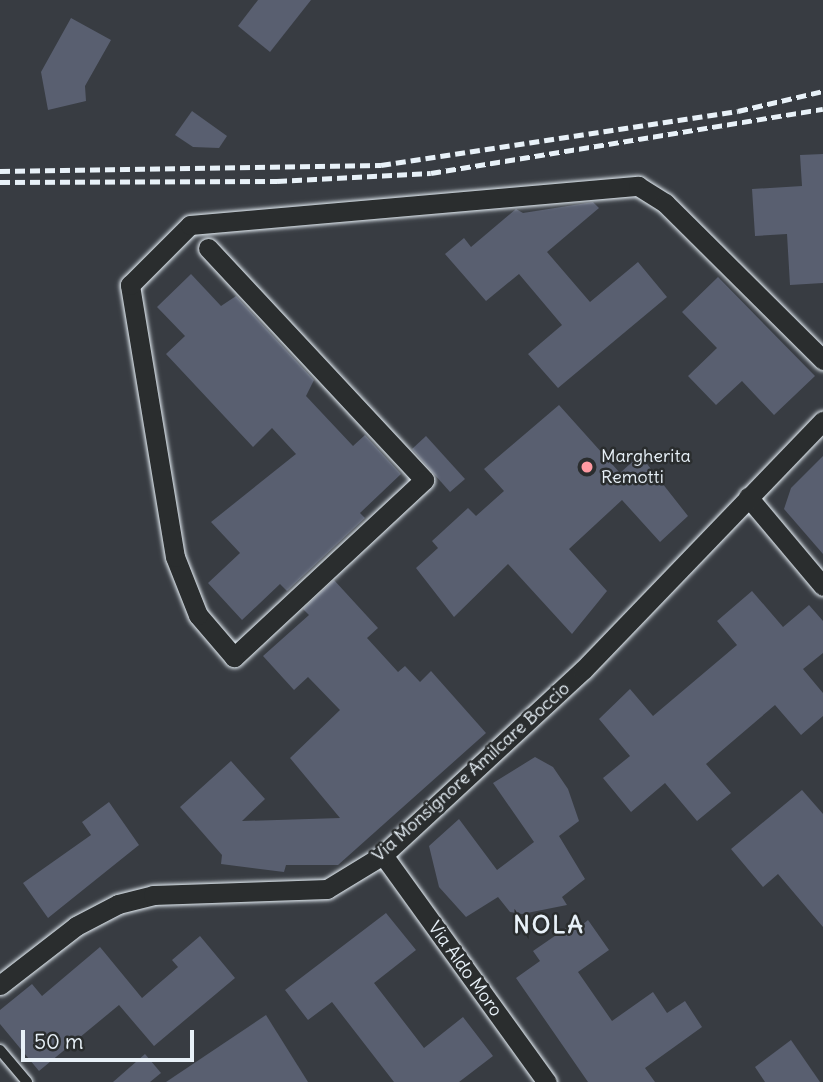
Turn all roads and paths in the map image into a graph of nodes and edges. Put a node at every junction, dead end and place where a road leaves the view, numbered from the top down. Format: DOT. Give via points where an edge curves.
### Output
graph roads {
  1 [pos="208,248"];
  2 [pos="823,360"];
  3 [pos="823,421"];
  4 [pos="748,497"];
  5 [pos="823,586"];
  6 [pos="383,855"];
  7 [pos="0,985"];
  8 [pos="0,1050"];
  9 [pos="27,1082"];
  10 [pos="547,1082"];
  1 -- 2 [label="street" via="424,480 234,657 198,615 175,557 130,285 190,225 638,186 665,203"];
  3 -- 4 [label="street, Via Monsignore Amilcare Boccio"];
  4 -- 5 [label="street"];
  4 -- 6 [label="street, Via Monsignore Amilcare Boccio" via="583,670"];
  6 -- 7 [label="street, Via Monsignore Amilcare Boccio" via="327,889 153,895 118,904 76,926"];
  6 -- 10 [label="street, Via Aldo Moro"];
  8 -- 9 [label="lane"];
}
